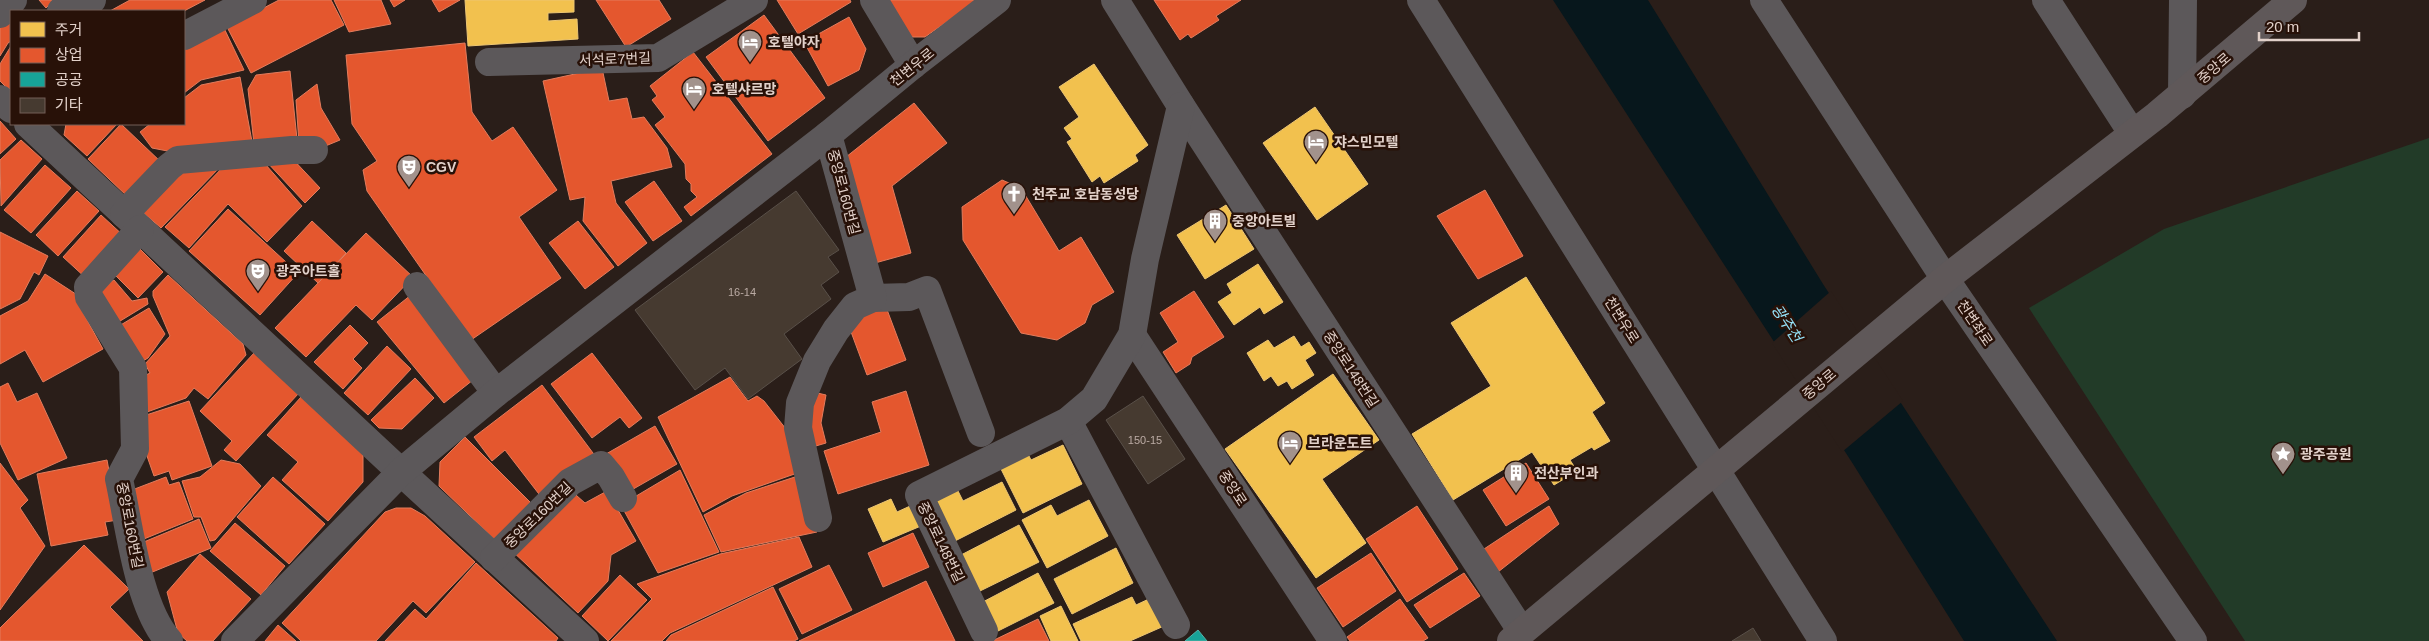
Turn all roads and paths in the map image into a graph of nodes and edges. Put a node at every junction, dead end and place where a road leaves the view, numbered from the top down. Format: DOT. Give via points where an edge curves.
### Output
graph roads {
  1 [pos="14,0"];
  2 [pos="92,0"];
  3 [pos="252,0"];
  4 [pos="754,0"];
  5 [pos="874,0"];
  6 [pos="997,0"];
  7 [pos="1115,0"];
  8 [pos="1421,0"];
  9 [pos="1764,0"];
  10 [pos="2046,0"];
  11 [pos="2183,0"];
  12 [pos="2293,0"];
  13 [pos="29,10"];
  14 [pos="64,10"];
  15 [pos="0,14"];
  16 [pos="185,35"];
  17 [pos="489,62"];
  18 [pos="913,64"];
  19 [pos="2182,95"];
  20 [pos="0,99"];
  21 [pos="1181,106"];
  22 [pos="10,108"];
  23 [pos="29,125"];
  24 [pos="2132,134"];
  25 [pos="828,135"];
  26 [pos="314,150"];
  27 [pos="132,221"];
  28 [pos="1945,279"];
  29 [pos="417,286"];
  30 [pos="874,298"];
  31 [pos="1132,335"];
  32 [pos="496,393"];
  33 [pos="1068,420"];
  34 [pos="981,433"];
  35 [pos="1716,470"];
  36 [pos="400,472"];
  37 [pos="623,498"];
  38 [pos="818,518"];
  39 [pos="494,558"];
  40 [pos="1176,625"];
  41 [pos="984,631"];
  42 [pos="1517,637"];
  43 [pos="169,641"];
  44 [pos="235,641"];
  45 [pos="585,641"];
  46 [pos="1333,641"];
  47 [pos="1823,641"];
  48 [pos="2193,641"];
  1 -- 13 [label="street"];
  1 -- 15 [label="street"];
  2 -- 14 [label="street"];
  3 -- 16 [label="street"];
  4 -- 17 [label="street, 서석로7번길" via="658,58"];
  5 -- 18 [label="street"];
  6 -- 18 [label="street, 천변우로"];
  7 -- 21 [label="street, 중앙로148번길"];
  8 -- 35 [label="street, 천변우로"];
  9 -- 28 [label="street, 천변좌로"];
  10 -- 24 [label="street"];
  11 -- 19 [label="street"];
  12 -- 19 [label="main road, 중앙로"];
  18 -- 25 [label="street, 천변우로"];
  19 -- 24 [label="main road, 중앙로"];
  20 -- 22 [label="street"];
  21 -- 31 [label="street, 중앙로148번길" via="1145,259"];
  21 -- 42 [label="street, 중앙로148번길"];
  23 -- 27 [label="street, 중앙로160번길"];
  24 -- 28 [label="main road, 중앙로"];
  25 -- 30 [label="street, 중앙로160번길"];
  25 -- 32 [label="street, 중앙로160번길"];
  26 -- 27 [label="street, 중앙로160번길" via="178,160 169,167"];
  27 -- 36 [label="street, 중앙로160번길"];
  27 -- 43 [label="street, 중앙로160번길" via="88,287 89,297 133,368 135,449 119,479 144,589 158,624"];
  28 -- 35 [label="main road, 중앙로"];
  28 -- 48 [label="street, 천변좌로"];
  29 -- 32 [label="street"];
  30 -- 34 [label="street" via="909,297 927,290"];
  30 -- 38 [label="street" via="855,306 836,330 817,360 800,402 798,428"];
  31 -- 33 [label="street, 중앙로148번길" via="1094,399"];
  31 -- 46 [label="street, 중앙로"];
  32 -- 36 [label="street, 중앙로160번길"];
  33 -- 40 [label="street"];
  33 -- 41 [label="street, 중앙로148번길" via="919,495"];
  35 -- 42 [label="main road, 중앙로"];
  35 -- 47 [label="street, 천변우로"];
  36 -- 39 [label="street, 중앙로160번길"];
  36 -- 44 [label="street, 중앙로160번길"];
  37 -- 39 [label="street, 중앙로160번길" via="600,464 570,482"];
  39 -- 45 [label="street, 중앙로160번길"];
}
